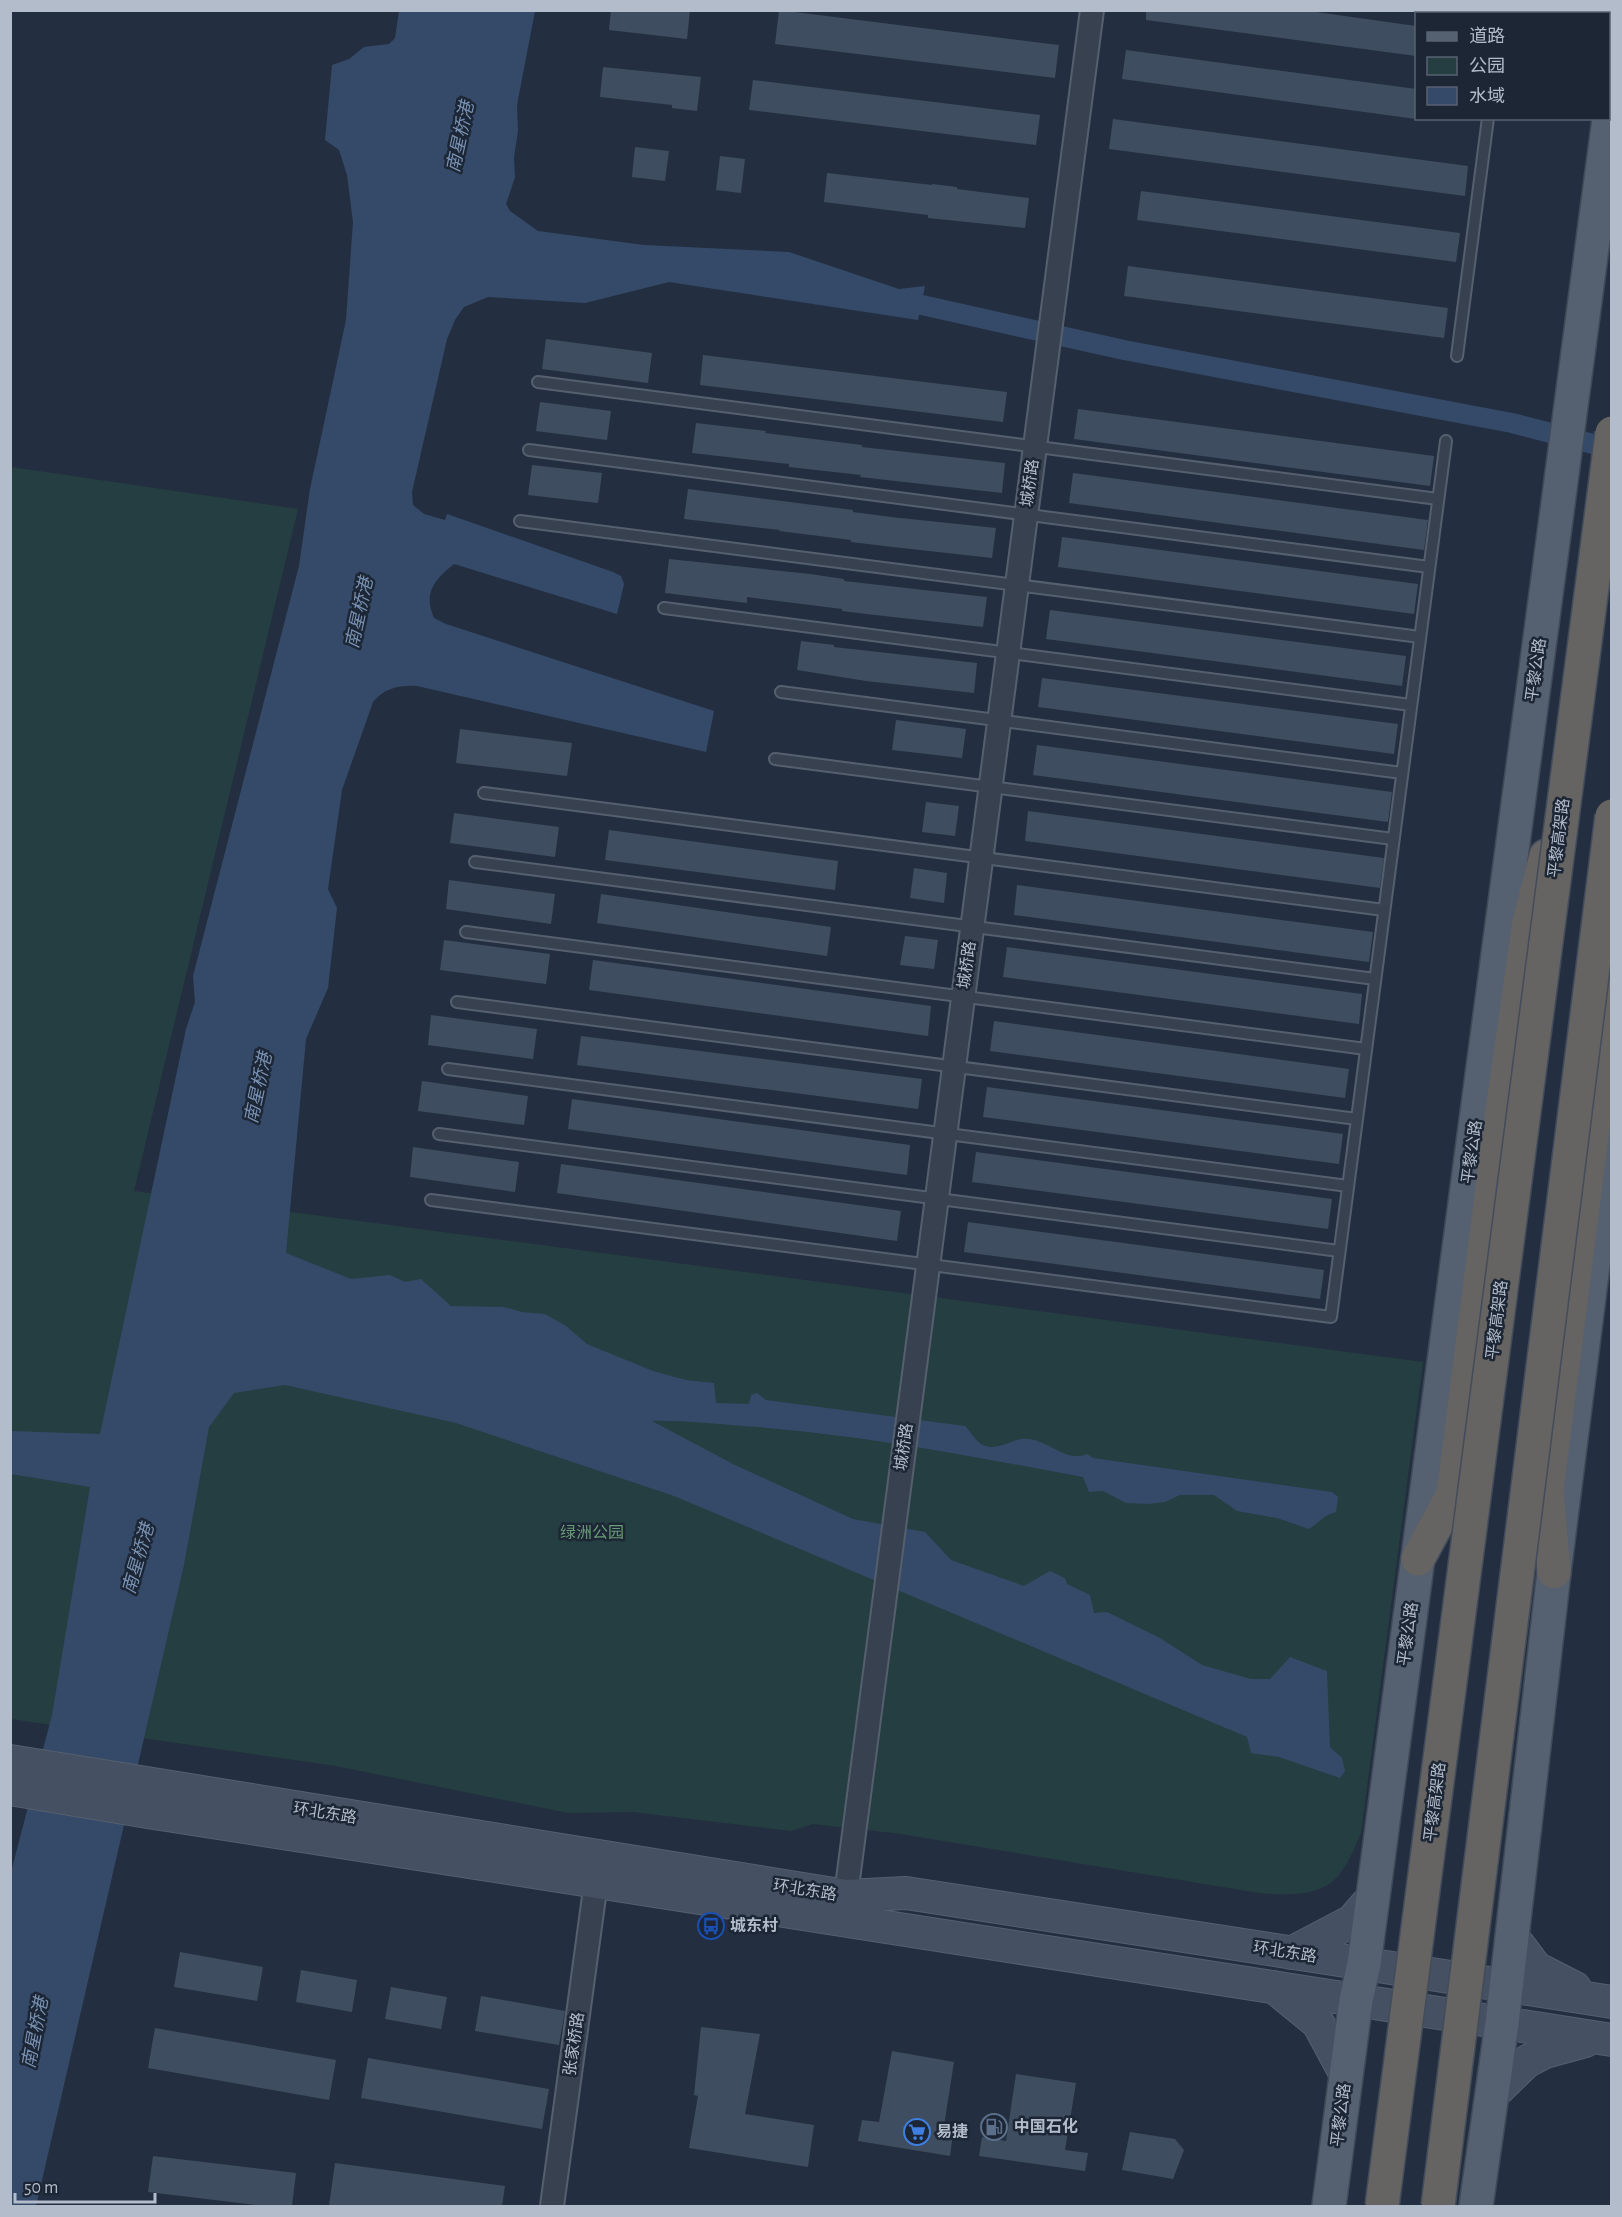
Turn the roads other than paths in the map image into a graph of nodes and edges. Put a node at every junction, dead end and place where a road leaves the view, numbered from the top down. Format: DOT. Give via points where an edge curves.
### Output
graph roads {
  1 [pos="1092,10"];
  2 [pos="1488,120"];
  3 [pos="1608,120"];
  4 [pos="1457,356"];
  5 [pos="538,382"];
  6 [pos="1611,433"];
  7 [pos="1446,441"];
  8 [pos="1035,447"];
  9 [pos="529,450"];
  10 [pos="1438,499"];
  11 [pos="1026,515"];
  12 [pos="520,521"];
  13 [pos="1429,567"];
  14 [pos="1017,585"];
  15 [pos="664,608"];
  16 [pos="1420,638"];
  17 [pos="1008,653"];
  18 [pos="781,693"];
  19 [pos="1411,705"];
  20 [pos="999,721"];
  21 [pos="775,759"];
  22 [pos="1402,773"];
  23 [pos="1567,779"];
  24 [pos="991,787"];
  25 [pos="484,793"];
  26 [pos="1611,816"];
  27 [pos="1393,839"];
  28 [pos="981,858"];
  29 [pos="475,862"];
  30 [pos="1384,910"];
  31 [pos="972,927"];
  32 [pos="466,932"];
  33 [pos="1375,979"];
  34 [pos="1611,979"];
  35 [pos="963,996"];
  36 [pos="457,1002"];
  37 [pos="1366,1049"];
  38 [pos="954,1067"];
  39 [pos="448,1068"];
  40 [pos="1611,1114"];
  41 [pos="1357,1119"];
  42 [pos="945,1133"];
  43 [pos="439,1134"];
  44 [pos="1348,1186"];
  45 [pos="936,1198"];
  46 [pos="431,1200"];
  47 [pos="1339,1251"];
  48 [pos="928,1265"];
  49 [pos="1418,1559"];
  50 [pos="1554,1572"];
  51 [pos="13,1771"];
  52 [pos="148,1798"];
  53 [pos="596,1882"];
  54 [pos="1373,1897"];
  55 [pos="844,1908"];
  56 [pos="1512,1936"];
  57 [pos="1291,1953"];
  58 [pos="1364,1964"];
  59 [pos="1506,1986"];
  60 [pos="1273,1987"];
  61 [pos="1356,2000"];
  62 [pos="1606,2001"];
  63 [pos="1502,2023"];
  64 [pos="1605,2039"];
  65 [pos="1346,2075"];
  66 [pos="1491,2096"];
  67 [pos="552,2206"];
  68 [pos="1329,2206"];
  69 [pos="1382,2206"];
  70 [pos="1438,2206"];
  71 [pos="1476,2206"];
  1 -- 8 [label="street, 城桥路"];
  2 -- 4 [label="lane"];
  3 -- 49 [label="main road, 平黎公路"];
  5 -- 8 [label="lane"];
  6 -- 23 [label="highway, 平黎高架路, bridge"];
  7 -- 10 [label="lane"];
  8 -- 10 [label="lane"];
  8 -- 11 [label="street, 城桥路"];
  9 -- 11 [label="lane"];
  10 -- 13 [label="lane"];
  11 -- 13 [label="lane"];
  11 -- 14 [label="street, 城桥路"];
  12 -- 14 [label="lane"];
  13 -- 16 [label="lane"];
  14 -- 16 [label="lane"];
  14 -- 17 [label="street, 城桥路"];
  15 -- 17 [label="lane"];
  16 -- 19 [label="lane"];
  17 -- 19 [label="lane"];
  17 -- 20 [label="street, 城桥路"];
  18 -- 20 [label="lane"];
  19 -- 22 [label="lane"];
  20 -- 22 [label="lane"];
  20 -- 24 [label="street, 城桥路"];
  21 -- 24 [label="lane"];
  22 -- 27 [label="lane"];
  23 -- 49 [label="highway, bridge" via="1529,922 1453,1494"];
  23 -- 69 [label="highway, 平黎高架路, bridge"];
  24 -- 27 [label="lane"];
  24 -- 28 [label="street, 城桥路"];
  25 -- 28 [label="lane"];
  26 -- 70 [label="highway, bridge"];
  27 -- 30 [label="lane"];
  28 -- 30 [label="lane"];
  28 -- 31 [label="street, 城桥路"];
  29 -- 31 [label="lane"];
  30 -- 33 [label="lane"];
  31 -- 33 [label="lane"];
  31 -- 35 [label="street, 城桥路"];
  32 -- 35 [label="lane"];
  33 -- 37 [label="lane"];
  34 -- 50 [label="highway" via="1547,1490"];
  35 -- 37 [label="lane"];
  35 -- 38 [label="street, 城桥路"];
  36 -- 38 [label="lane"];
  37 -- 41 [label="lane"];
  38 -- 41 [label="lane"];
  38 -- 42 [label="street, 城桥路"];
  39 -- 42 [label="lane"];
  40 -- 50 [label="main road"];
  41 -- 44 [label="lane"];
  42 -- 44 [label="lane"];
  42 -- 45 [label="street, 城桥路"];
  43 -- 45 [label="lane"];
  44 -- 47 [label="lane"];
  45 -- 47 [label="lane"];
  45 -- 48 [label="street, 城桥路"];
  46 -- 48 [label="lane"];
  47 -- 48 [label="lane" via="1330,1317"];
  48 -- 55 [label="street, 城桥路"];
  49 -- 54 [label="main road, 平黎公路"];
  50 -- 56 [label="main road"];
  51 -- 52 [label="main road, 环北东路"];
  52 -- 53 [label="main road, 环北东路"];
  52 -- 55 [label="main road, 环北东路"];
  53 -- 55 [label="main road, 环北东路"];
  53 -- 67 [label="street, 张家桥路"];
  54 -- 57 [label="main road" via="1352,1921"];
  54 -- 58 [label="main road, 平黎公路"];
  55 -- 57 [label="main road, 环北东路" via="906,1893"];
  55 -- 60 [label="main road, 环北东路"];
  56 -- 59 [label="main road"];
  56 -- 62 [label="main road" via="1536,1968"];
  57 -- 58 [label="main road, 环北东路"];
  58 -- 59 [label="main road, 环北东路"];
  58 -- 61 [label="main road, 平黎公路"];
  59 -- 62 [label="main road, 环北东路"];
  59 -- 63 [label="main road"];
  60 -- 61 [label="main road, 环北东路"];
  60 -- 65 [label="main road" via="1318,2024"];
  61 -- 63 [label="main road, 环北东路"];
  61 -- 65 [label="main road, 平黎公路"];
  63 -- 64 [label="main road, 环北东路"];
  63 -- 66 [label="main road"];
  64 -- 66 [label="main road" via="1545,2052 1526,2062"];
  65 -- 68 [label="main road, 平黎公路"];
  66 -- 71 [label="main road"];
}
